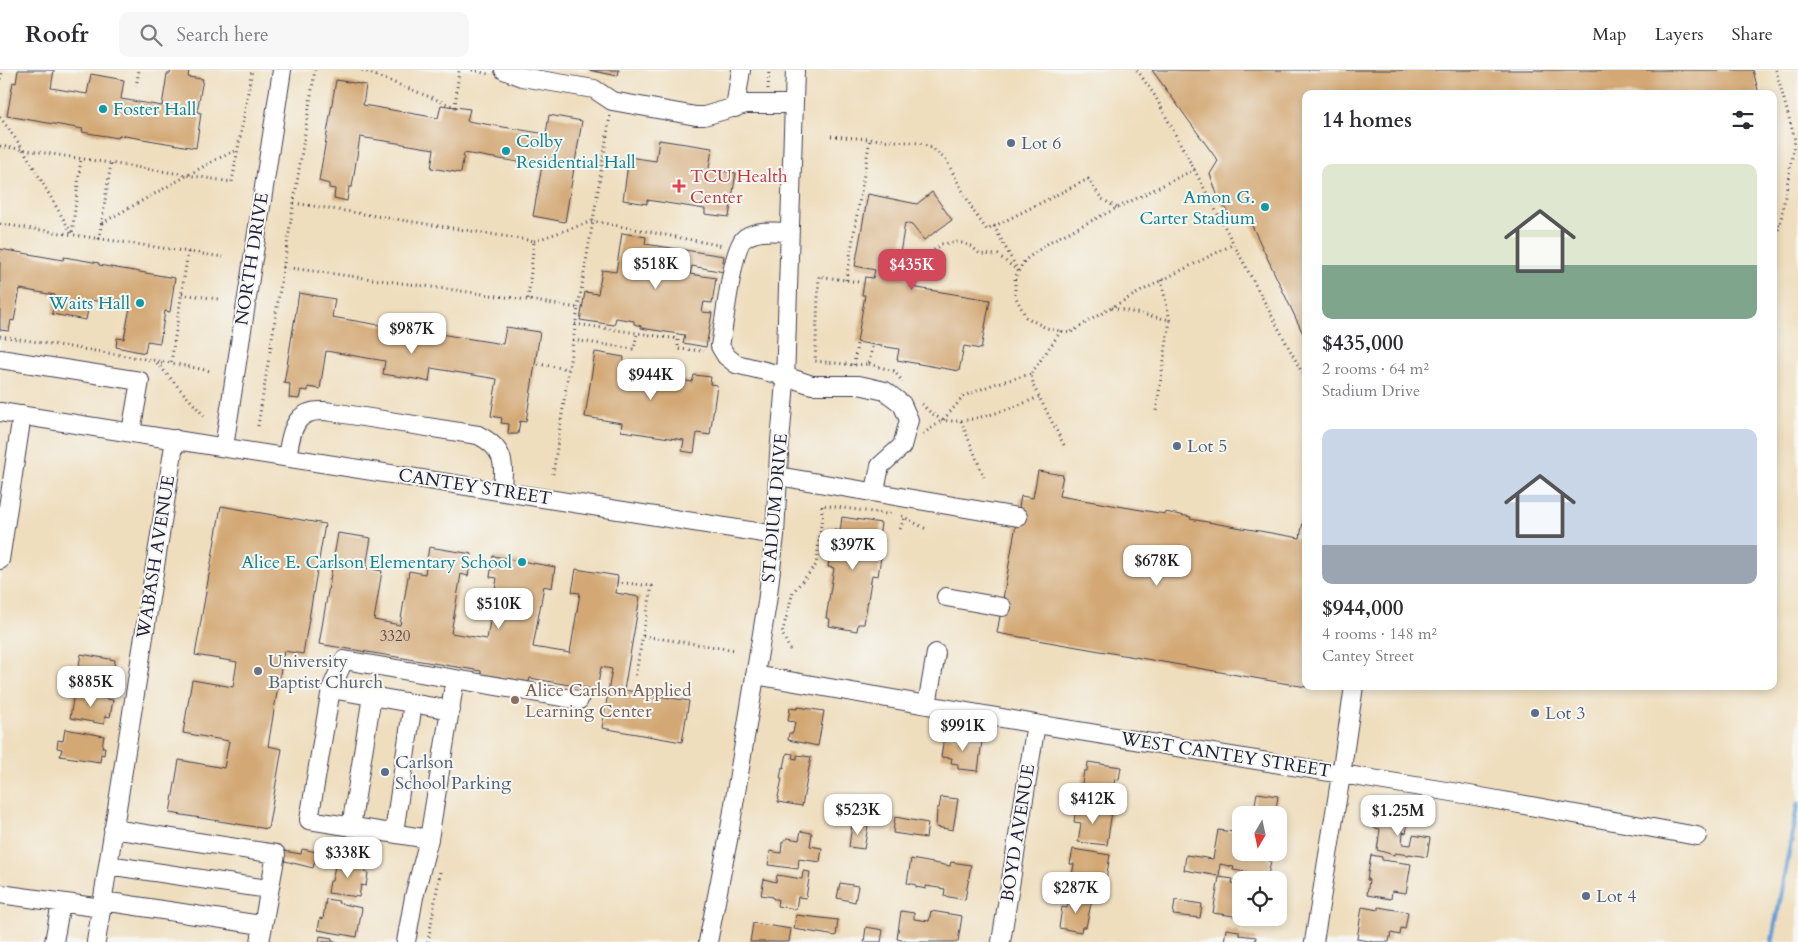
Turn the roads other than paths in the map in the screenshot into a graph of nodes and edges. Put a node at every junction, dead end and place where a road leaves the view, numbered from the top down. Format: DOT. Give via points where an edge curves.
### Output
graph roads {
  1 [pos="504,70"];
  2 [pos="741,70"];
  3 [pos="795,70"];
  4 [pos="281,72"];
  5 [pos="794,104"];
  6 [pos="735,108"];
  7 [pos="790,232"];
  8 [pos="0,359"];
  9 [pos="785,376"];
  10 [pos="0,412"];
  11 [pos="22,415"];
  12 [pos="131,432"];
  13 [pos="175,440"];
  14 [pos="224,447"];
  15 [pos="287,457"];
  16 [pos="778,476"];
  17 [pos="501,491"];
  18 [pos="875,491"];
  19 [pos="1018,517"];
  20 [pos="775,535"];
  21 [pos="0,560"];
  22 [pos="946,597"];
  23 [pos="1002,607"];
  24 [pos="936,653"];
  25 [pos="755,675"];
  26 [pos="456,680"];
  27 [pos="331,689"];
  28 [pos="1353,690"];
  29 [pos="372,696"];
  30 [pos="579,700"];
  31 [pos="413,703"];
  32 [pos="927,705"];
  33 [pos="451,710"];
  34 [pos="1036,724"];
  35 [pos="1342,774"];
  36 [pos="351,826"];
  37 [pos="113,829"];
  38 [pos="394,834"];
  39 [pos="1697,836"];
  40 [pos="429,839"];
  41 [pos="108,865"];
  42 [pos="268,890"];
  43 [pos="0,894"];
  44 [pos="61,903"];
  45 [pos="102,905"];
  46 [pos="261,934"];
  47 [pos="54,942"];
  48 [pos="98,942"];
  49 [pos="406,942"];
  50 [pos="708,942"];
  51 [pos="1001,942"];
  52 [pos="1314,942"];
  1 -- 6 [label="street" via="522,77 594,89 611,107 696,116"];
  2 -- 6 [label="street"];
  3 -- 5 [label="street, STADIUM DRIVE"];
  4 -- 14 [label="street, NORTH DRIVE"];
  5 -- 6 [label="street" via="746,104"];
  5 -- 7 [label="street, STADIUM DRIVE"];
  7 -- 9 [label="street, STADIUM DRIVE"];
  7 -- 9 [label="street" via="757,232 743,239 736,253 720,346 736,364"];
  8 -- 12 [label="street" via="140,381"];
  9 -- 16 [label="street, STADIUM DRIVE"];
  9 -- 18 [label="street" via="812,384 859,385 885,391 902,404 909,420 902,446 880,466"];
  10 -- 11 [label="street"];
  11 -- 12 [label="street"];
  11 -- 21 [label="street"];
  12 -- 13 [label="street"];
  13 -- 14 [label="street, CANTEY STREET"];
  13 -- 37 [label="street, WABASH AVENUE"];
  14 -- 15 [label="street, CANTEY STREET"];
  15 -- 17 [label="street, CANTEY STREET"];
  15 -- 17 [label="street" via="294,424 314,410 478,435 497,449 502,460"];
  16 -- 18 [label="street"];
  16 -- 20 [label="street, STADIUM DRIVE"];
  17 -- 20 [label="street, CANTEY STREET"];
  18 -- 19 [label="street"];
  20 -- 25 [label="street, STADIUM DRIVE"];
  22 -- 23 [label="street"];
  24 -- 32 [label="street"];
  25 -- 32 [label="street, WEST CANTEY STREET"];
  25 -- 50 [label="street, STADIUM DRIVE"];
  26 -- 27 [label="street" via="344,660"];
  26 -- 30 [label="street"];
  26 -- 33 [label="street"];
  27 -- 29 [label="street"];
  27 -- 36 [label="street" via="309,820"];
  28 -- 35 [label="street"];
  29 -- 31 [label="street"];
  29 -- 36 [label="street"];
  31 -- 33 [label="street"];
  31 -- 38 [label="street"];
  32 -- 34 [label="street, WEST CANTEY STREET"];
  33 -- 40 [label="street"];
  34 -- 35 [label="street, WEST CANTEY STREET"];
  34 -- 51 [label="street, BOYD AVENUE"];
  35 -- 39 [label="street, WEST CANTEY STREET"];
  35 -- 52 [label="street"];
  36 -- 38 [label="street"];
  37 -- 41 [label="street, WABASH AVENUE"];
  37 -- 42 [label="street" via="276,854"];
  38 -- 40 [label="street"];
  40 -- 49 [label="street"];
  41 -- 42 [label="street"];
  41 -- 45 [label="street, WABASH AVENUE"];
  42 -- 46 [label="street"];
  43 -- 44 [label="street"];
  44 -- 45 [label="street"];
  44 -- 47 [label="street"];
  45 -- 46 [label="street"];
  45 -- 48 [label="street, WABASH AVENUE"];
}
